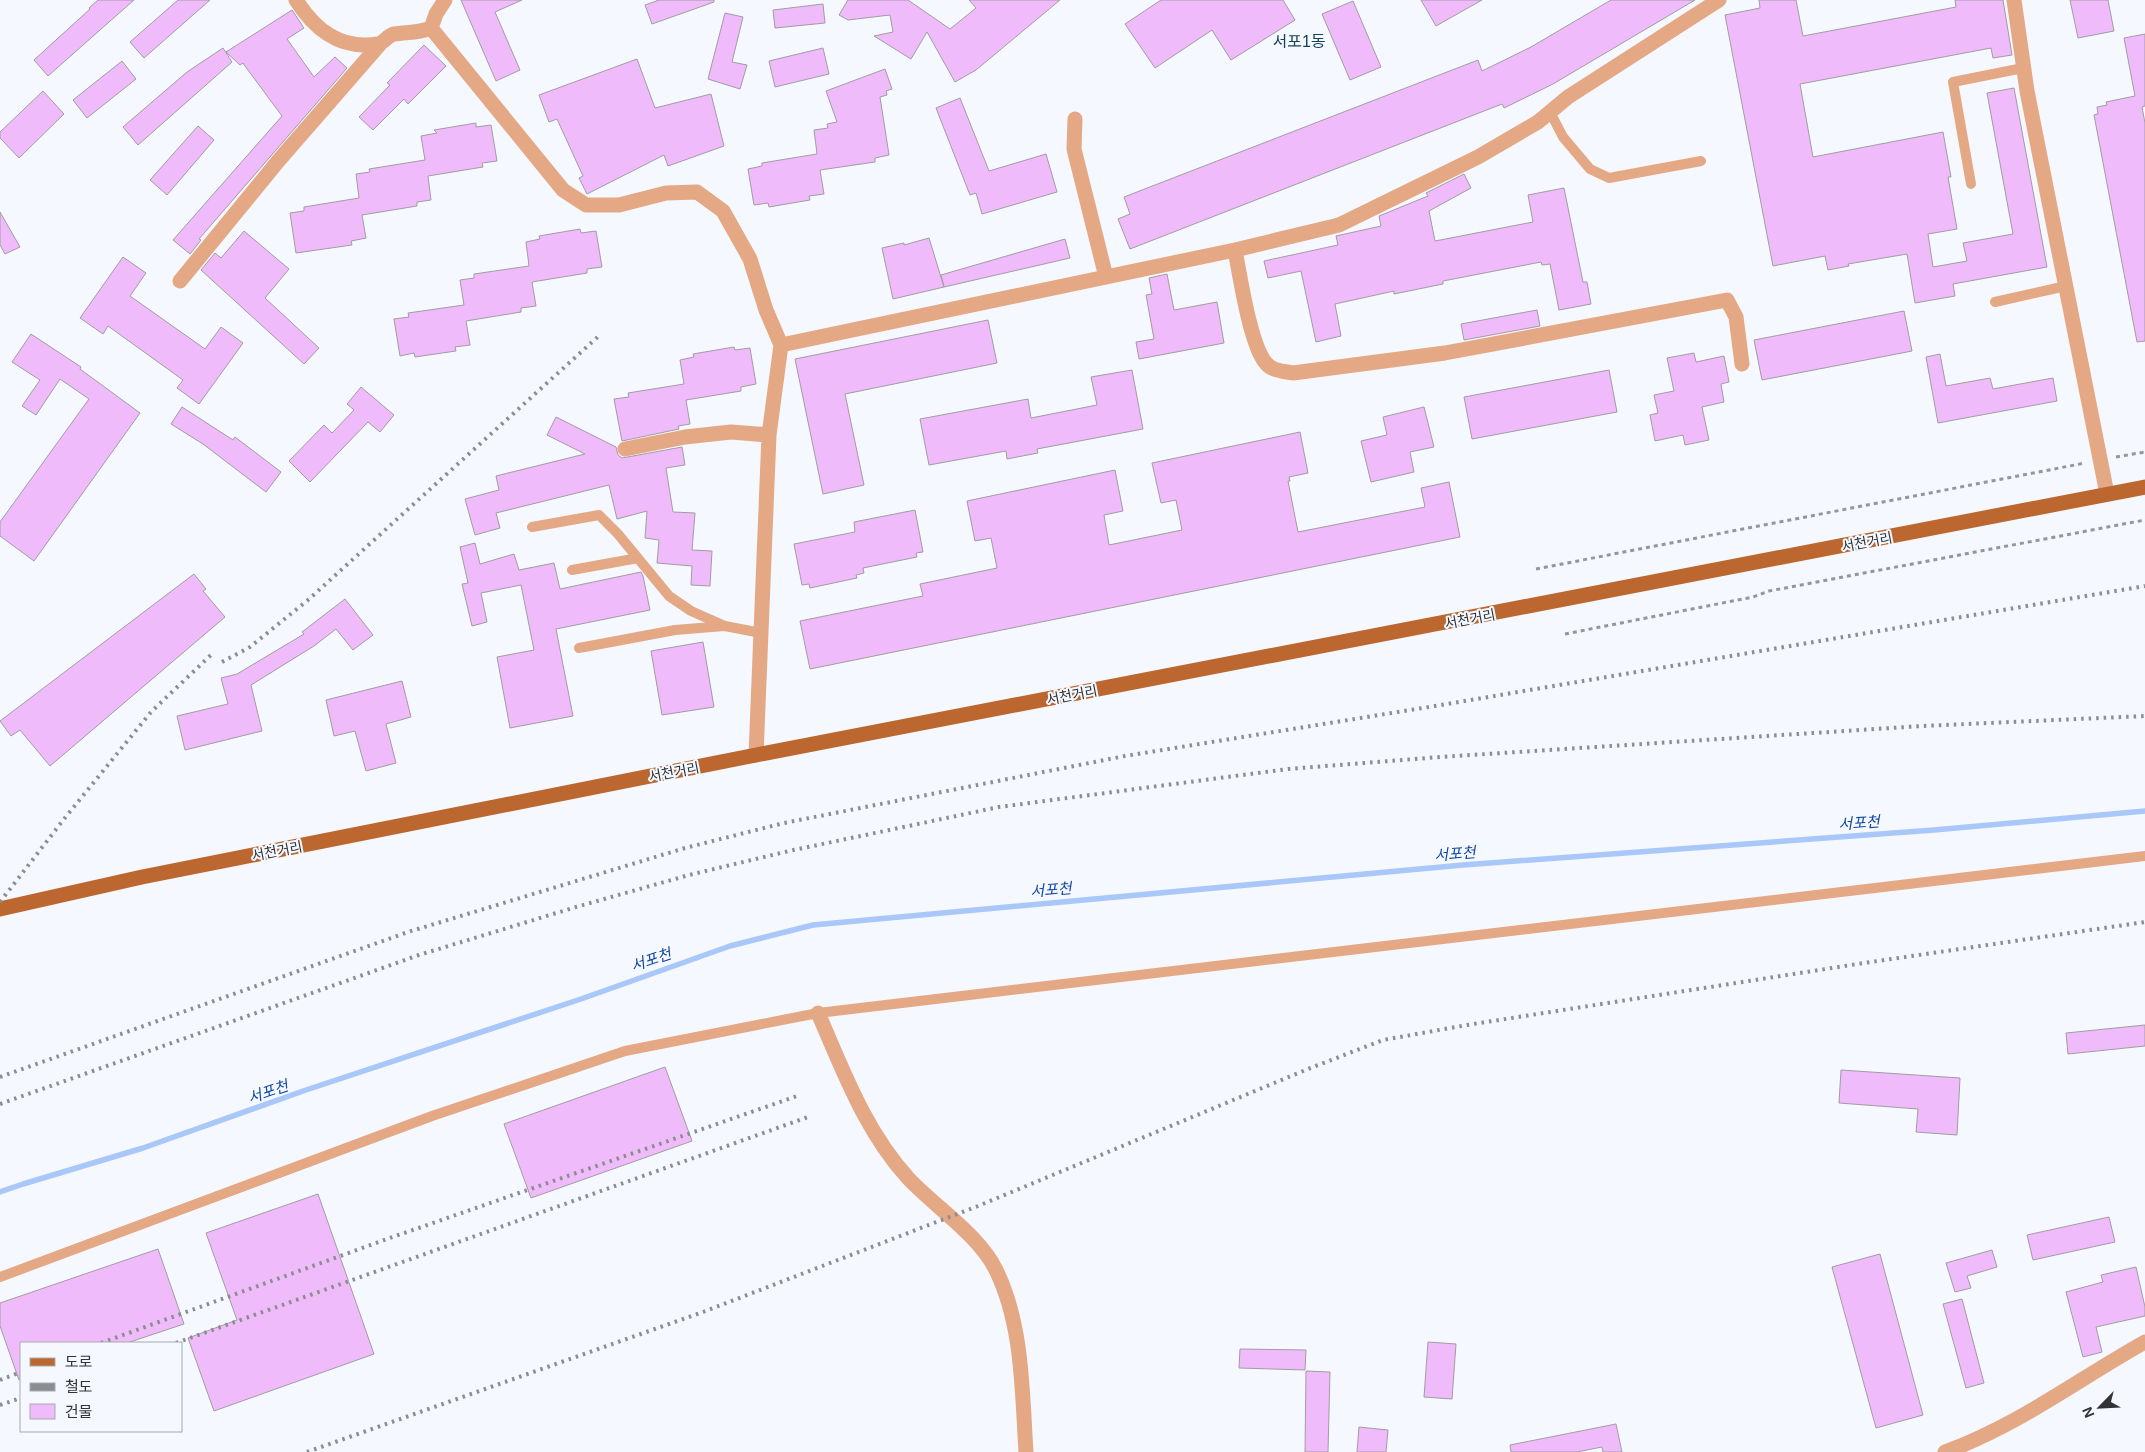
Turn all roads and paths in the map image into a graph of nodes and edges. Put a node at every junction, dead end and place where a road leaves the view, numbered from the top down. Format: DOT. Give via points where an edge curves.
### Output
graph roads {
  1 [pos="296,0"];
  2 [pos="445,0"];
  3 [pos="1719,0"];
  4 [pos="2014,0"];
  5 [pos="432,28"];
  6 [pos="380,44"];
  7 [pos="2023,68"];
  8 [pos="1550,112"];
  9 [pos="1075,119"];
  10 [pos="1701,160"];
  11 [pos="1971,184"];
  12 [pos="1235,250"];
  13 [pos="1106,277"];
  14 [pos="180,282"];
  15 [pos="2066,286"];
  16 [pos="1995,302"];
  17 [pos="781,345"];
  18 [pos="1742,364"];
  19 [pos="769,435"];
  20 [pos="625,449"];
  21 [pos="2145,452"];
  22 [pos="2100,460"];
  23 [pos="2145,487"];
  24 [pos="2107,494"];
  25 [pos="2145,520"];
  26 [pos="532,527"];
  27 [pos="638,558"];
  28 [pos="1536,569"];
  29 [pos="572,570"];
  30 [pos="725,626"];
  31 [pos="761,633"];
  32 [pos="1565,634"];
  33 [pos="579,648"];
  34 [pos="756,756"];
  35 [pos="2145,856"];
  36 [pos="0,909"];
  37 [pos="818,1013"];
  38 [pos="0,1277"];
  39 [pos="2145,1342"];
  40 [pos="1026,1452"];
  41 [pos="1945,1452"];
  1 -- 6 [label="street" via="304,14 324,34 350,43"];
  2 -- 5 [label="street"];
  3 -- 8 [label="street" via="1568,97"];
  4 -- 7 [label="street"];
  5 -- 6 [label="street" via="391,34"];
  5 -- 17 [label="street" via="563,190 586,205 619,205 666,193 697,192 724,211 750,258"];
  6 -- 14 [label="street" via="279,160"];
  7 -- 11 [label="lane" via="1954,82"];
  7 -- 15 [label="street"];
  8 -- 10 [label="lane" via="1563,137 1590,169 1609,178"];
  8 -- 12 [label="street" via="1478,157 1339,225"];
  9 -- 13 [label="street" via="1074,149"];
  12 -- 13 [label="street"];
  12 -- 18 [label="street" via="1257,345 1265,363 1275,370 1293,373 1445,353 1727,300 1736,317"];
  13 -- 17 [label="street"];
  15 -- 16 [label="lane"];
  15 -- 22 [label="street"];
  17 -- 19 [label="street"];
  19 -- 20 [label="street" via="731,432"];
  19 -- 31 [label="street"];
  21 -- 22 [label="path"];
  22 -- 24 [label="street"];
  22 -- 28 [label="path"];
  23 -- 24 [label="main road, 서천거리"];
  24 -- 34 [label="main road, 서천거리"];
  25 -- 32 [label="path" via="1769,591 1753,597"];
  26 -- 27 [label="lane" via="599,515"];
  27 -- 29 [label="lane"];
  27 -- 30 [label="lane" via="669,596 691,611"];
  30 -- 31 [label="lane"];
  30 -- 33 [label="lane" via="675,630"];
  31 -- 34 [label="street"];
  34 -- 36 [label="main road, 서천거리" via="142,877"];
  35 -- 37 [label="lane"];
  37 -- 38 [label="lane" via="625,1051 432,1116"];
  37 -- 40 [label="street" via="871,1129 908,1178 982,1250 995,1268 1006,1292 1017,1341"];
  39 -- 41 [label="street" via="2022,1417"];
}
